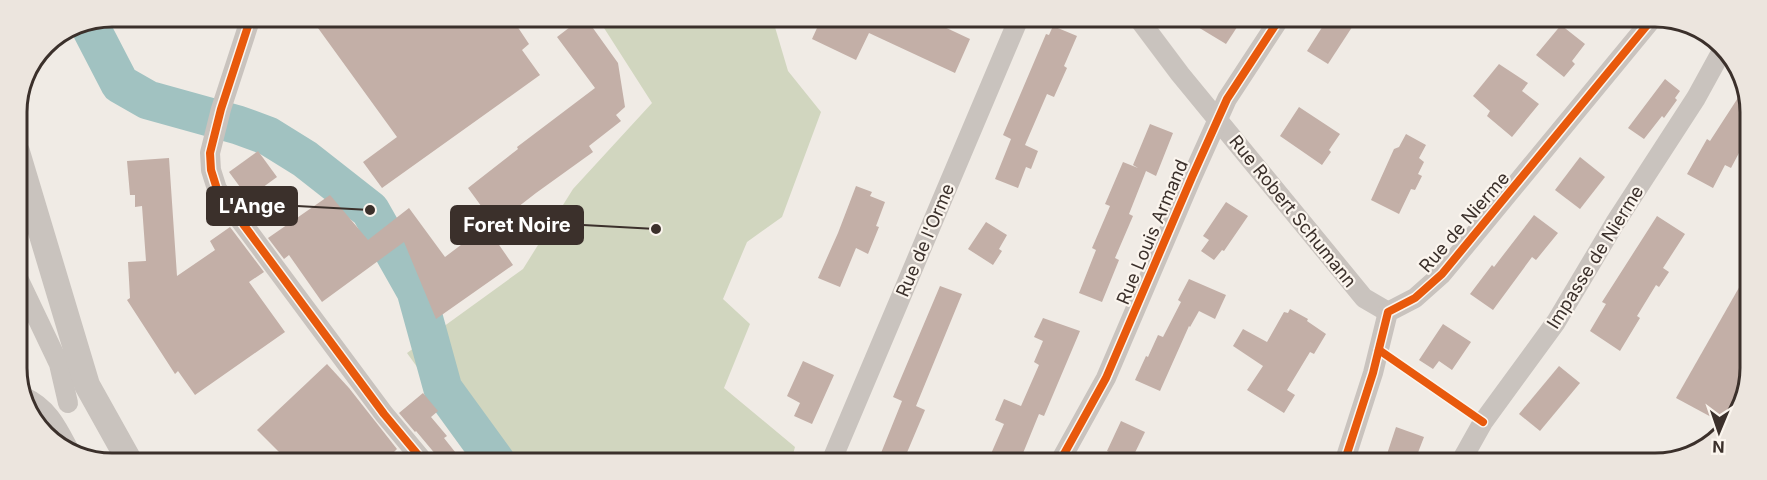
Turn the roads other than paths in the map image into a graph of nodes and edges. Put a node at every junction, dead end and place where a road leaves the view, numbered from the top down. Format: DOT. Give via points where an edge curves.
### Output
graph roads {
  1 [pos="248,27"];
  2 [pos="1015,27"];
  3 [pos="1145,27"];
  4 [pos="1274,27"];
  5 [pos="1646,27"];
  6 [pos="1719,56"];
  7 [pos="1218,119"];
  8 [pos="27,185"];
  9 [pos="27,297"];
  10 [pos="1388,312"];
  11 [pos="87,385"];
  12 [pos="68,403"];
  13 [pos="47,422"];
  14 [pos="125,453"];
  15 [pos="416,453"];
  16 [pos="835,453"];
  17 [pos="1065,453"];
  18 [pos="1348,453"];
  19 [pos="1466,453"];
  1 -- 15 [label="street" via="210,153 217,189"];
  2 -- 16 [label="street, Rue de l'Orme"];
  3 -- 7 [label="street, Rue Robert Schumann"];
  4 -- 7 [label="street, Rue Louis Armand"];
  5 -- 10 [label="street, Rue de Nierme" via="1442,274 1415,298"];
  6 -- 19 [label="street, Impasse de Nierme" via="1556,322 1483,422"];
  7 -- 10 [label="street, Rue Robert Schumann" via="1364,298"];
  7 -- 17 [label="street, Rue Louis Armand" via="1106,378"];
  8 -- 11 [label="street"];
  9 -- 12 [label="street" via="59,364"];
  10 -- 18 [label="street"];
  11 -- 12 [label="street"];
  11 -- 14 [label="street"];
  12 -- 13 [label="street"];
}
